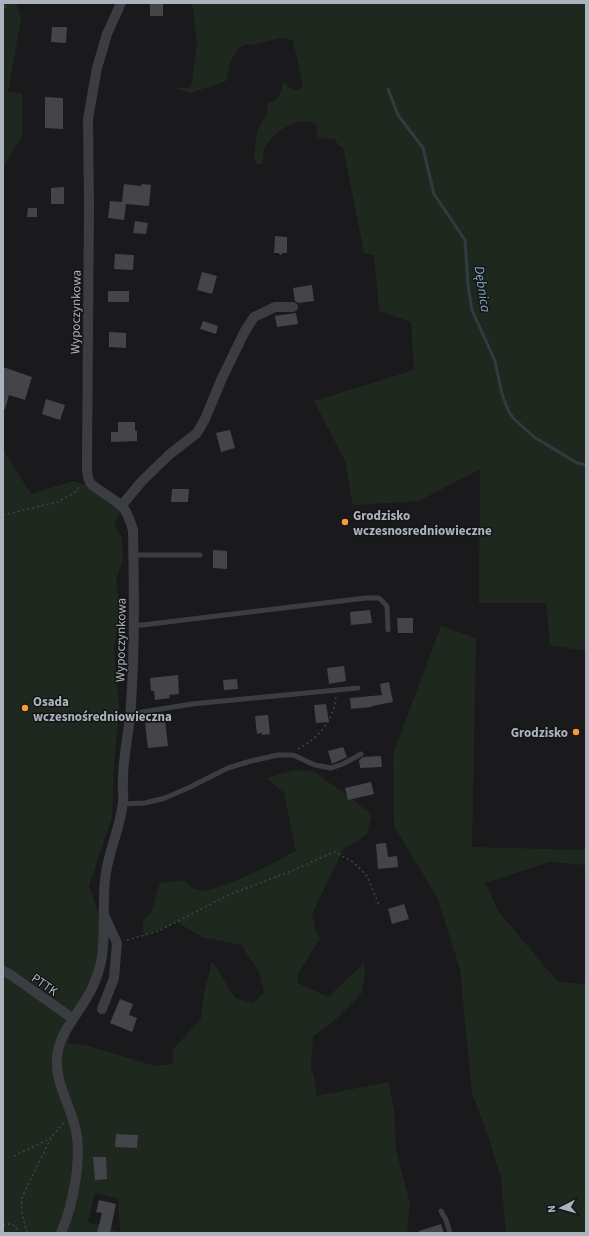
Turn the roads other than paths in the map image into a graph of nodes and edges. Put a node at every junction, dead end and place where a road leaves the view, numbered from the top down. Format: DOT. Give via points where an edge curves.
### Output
graph roads {
  1 [pos="121,3"];
  2 [pos="293,307"];
  3 [pos="122,505"];
  4 [pos="133,555"];
  5 [pos="200,555"];
  6 [pos="134,626"];
  7 [pos="388,630"];
  8 [pos="358,688"];
  9 [pos="130,714"];
  10 [pos="361,754"];
  11 [pos="123,804"];
  12 [pos="105,915"];
  13 [pos="3,971"];
  14 [pos="102,1009"];
  15 [pos="72,1018"];
  16 [pos="441,1211"];
  17 [pos="62,1233"];
  18 [pos="450,1233"];
  1 -- 3 [label="street, Wypoczynkowa" via="107,34 97,68 88,119 87,414 90,482"];
  2 -- 3 [label="street" via="275,307 254,317 197,432 142,481"];
  3 -- 4 [label="street, Wypoczynkowa" via="133,530"];
  4 -- 5 [label="lane"];
  4 -- 6 [label="street, Wypoczynkowa"];
  6 -- 7 [label="lane" via="379,598 387,606"];
  6 -- 9 [label="street, Wypoczynkowa"];
  8 -- 9 [label="lane" via="192,704"];
  9 -- 11 [label="street, Wypoczynkowa"];
  10 -- 11 [label="lane" via="331,768 315,765 293,755 278,755 228,768 165,798 145,803"];
  11 -- 12 [label="street, Wypoczynkowa" via="106,872"];
  12 -- 14 [label="street" via="117,942 114,978"];
  12 -- 15 [label="street, Wypoczynkowa" via="101,962 93,986"];
  13 -- 15 [label="street, PTTK"];
  15 -- 17 [label="street, Wypoczynkowa" via="57,1055 58,1078 78,1139 69,1212"];
  16 -- 18 [label="lane"];
}
